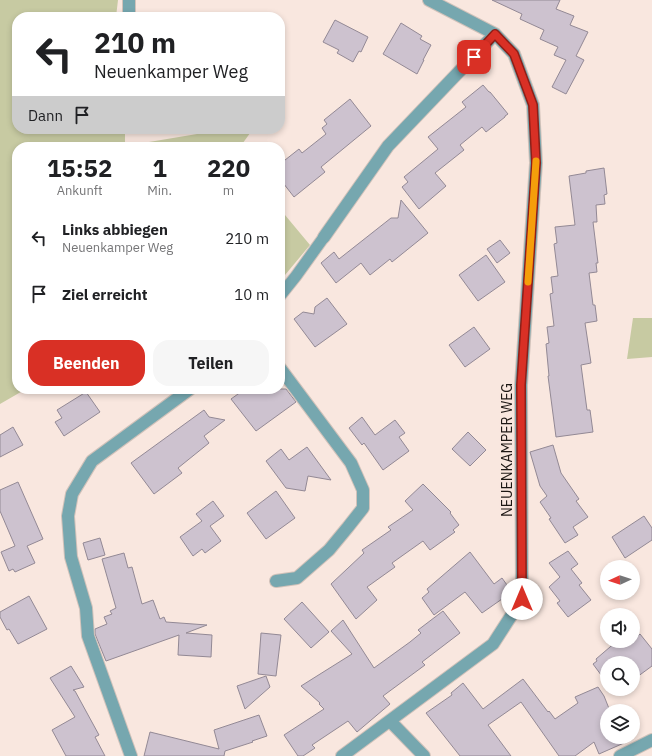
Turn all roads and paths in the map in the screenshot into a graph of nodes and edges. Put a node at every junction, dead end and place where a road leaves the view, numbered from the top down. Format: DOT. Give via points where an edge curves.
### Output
graph roads {
  1 [pos="129,0"];
  2 [pos="429,0"];
  3 [pos="129,12"];
  4 [pos="495,34"];
  5 [pos="324,237"];
  6 [pos="285,290"];
  7 [pos="285,375"];
  8 [pos="183,394"];
  9 [pos="276,581"];
  10 [pos="390,721"];
  11 [pos="652,740"];
  12 [pos="131,756"];
  13 [pos="342,756"];
  14 [pos="424,756"];
  15 [pos="620,756"];
  1 -- 3 [label="street"];
  2 -- 4 [label="street, NEUENKAMPER WEG"];
  4 -- 5 [label="street" via="388,146"];
  4 -- 10 [label="street, NEUENKAMPER WEG" via="514,54 534,112 536,163 521,385 522,599 493,644"];
  5 -- 6 [label="lane"];
  7 -- 9 [label="street" via="351,463 364,490 364,508 329,550 298,578"];
  8 -- 12 [label="street" via="92,461 72,494 68,516 72,557 86,608 88,636"];
  10 -- 13 [label="street, NEUENKAMPER WEG"];
  10 -- 14 [label="street"];
  11 -- 15 [label="street"];
}
